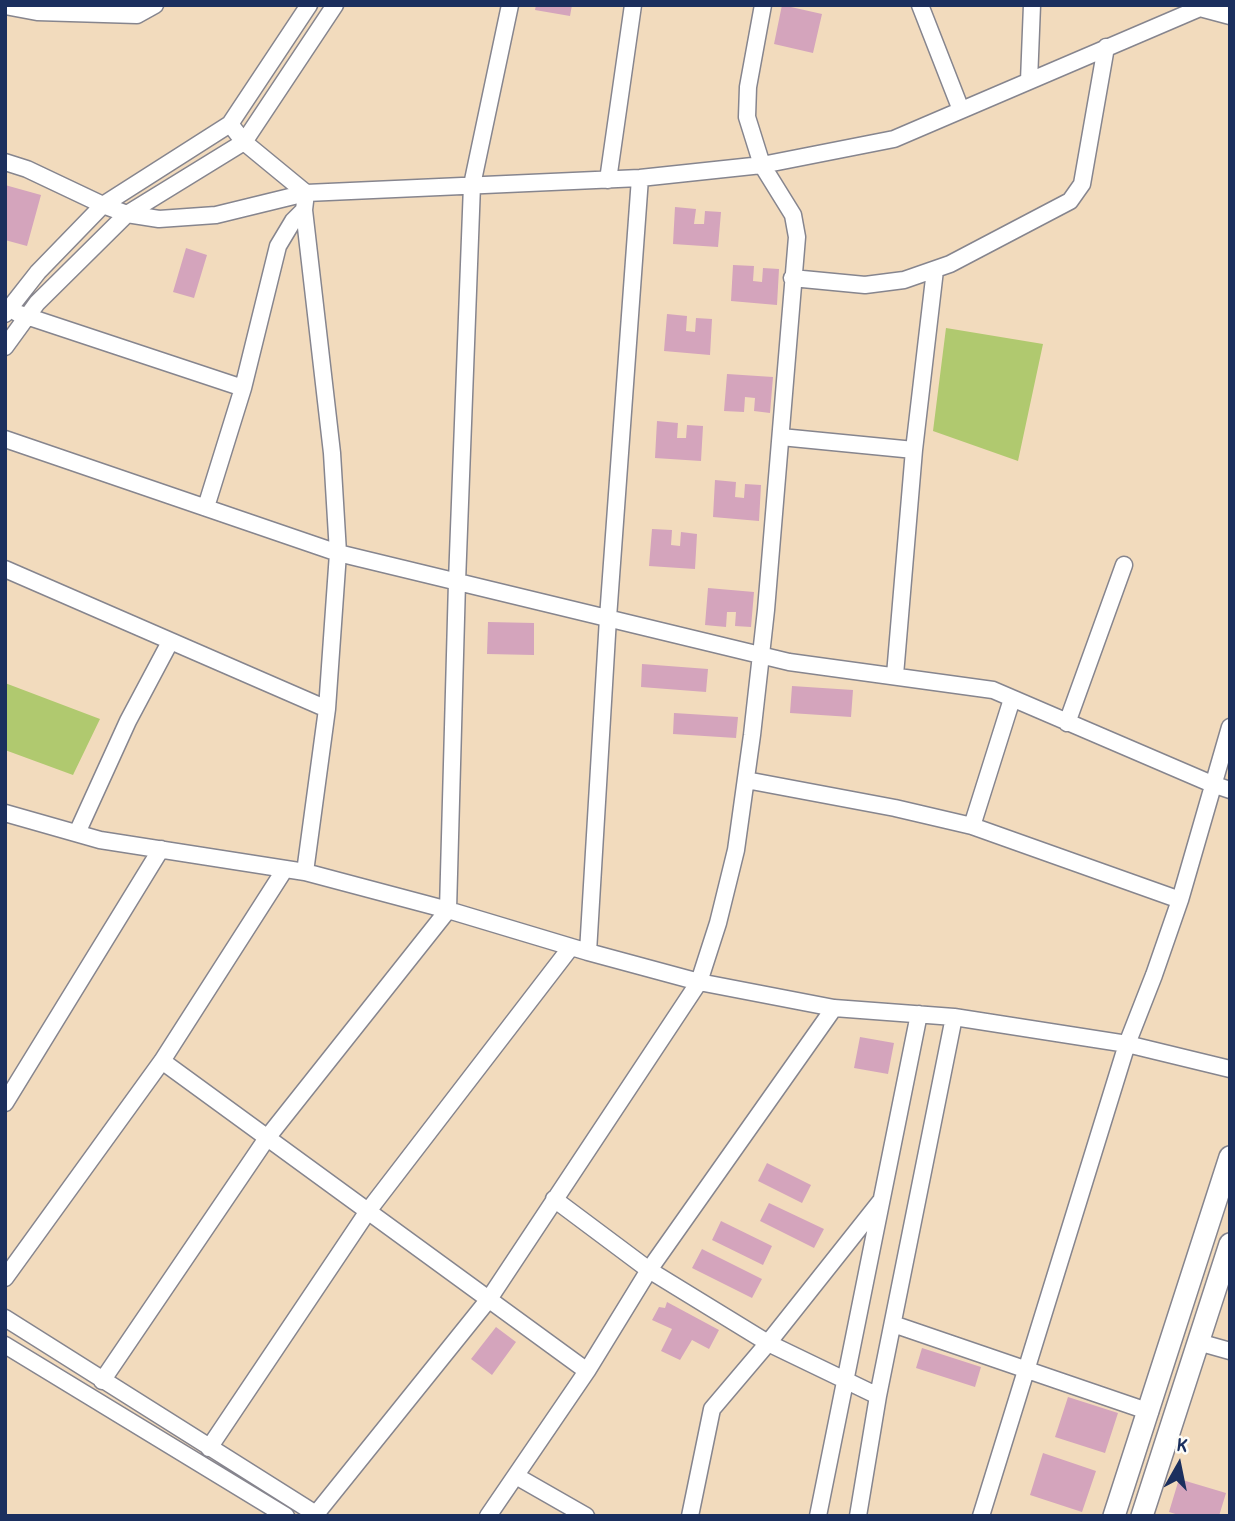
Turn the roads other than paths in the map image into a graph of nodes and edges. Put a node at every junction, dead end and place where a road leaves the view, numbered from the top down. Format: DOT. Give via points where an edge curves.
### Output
graph roads {
  1 [pos="155,5"];
  2 [pos="309,5"];
  3 [pos="335,5"];
  4 [pos="510,5"];
  5 [pos="633,5"];
  6 [pos="763,5"];
  7 [pos="920,5"];
  8 [pos="1032,5"];
  9 [pos="5,6"];
  10 [pos="1200,7"];
  11 [pos="1230,16"];
  12 [pos="1106,47"];
  13 [pos="1029,80"];
  14 [pos="961,110"];
  15 [pos="230,124"];
  16 [pos="243,142"];
  17 [pos="5,162"];
  18 [pos="762,165"];
  19 [pos="640,178"];
  20 [pos="608,180"];
  21 [pos="472,185"];
  22 [pos="306,193"];
  23 [pos="103,205"];
  24 [pos="304,210"];
  25 [pos="127,214"];
  26 [pos="935,270"];
  27 [pos="792,278"];
  28 [pos="6,311"];
  29 [pos="27,316"];
  30 [pos="5,347"];
  31 [pos="243,388"];
  32 [pos="781,437"];
  33 [pos="5,439"];
  34 [pos="914,450"];
  35 [pos="206,507"];
  36 [pos="338,553"];
  37 [pos="1124,565"];
  38 [pos="5,569"];
  39 [pos="457,582"];
  40 [pos="608,618"];
  41 [pos="170,642"];
  42 [pos="761,655"];
  43 [pos="895,675"];
  44 [pos="1012,699"];
  45 [pos="327,709"];
  46 [pos="1067,723"];
  47 [pos="1230,727"];
  48 [pos="746,780"];
  49 [pos="1212,784"];
  50 [pos="1230,790"];
  51 [pos="5,813"];
  52 [pos="972,826"];
  53 [pos="76,833"];
  54 [pos="161,849"];
  55 [pos="285,869"];
  56 [pos="305,872"];
  57 [pos="1180,900"];
  58 [pos="448,910"];
  59 [pos="571,947"];
  60 [pos="588,952"];
  61 [pos="699,982"];
  62 [pos="834,1008"];
  63 [pos="919,1014"];
  64 [pos="954,1017"];
  65 [pos="1127,1044"];
  66 [pos="162,1061"];
  67 [pos="1230,1069"];
  68 [pos="5,1103"];
  69 [pos="267,1138"];
  70 [pos="1230,1157"];
  71 [pos="554,1199"];
  72 [pos="881,1200"];
  73 [pos="368,1211"];
  74 [pos="1230,1244"];
  75 [pos="649,1270"];
  76 [pos="5,1278"];
  77 [pos="489,1299"];
  78 [pos="5,1318"];
  79 [pos="893,1324"];
  80 [pos="1198,1342"];
  81 [pos="768,1343"];
  82 [pos="5,1345"];
  83 [pos="1230,1350"];
  84 [pos="1026,1369"];
  85 [pos="587,1371"];
  86 [pos="102,1381"];
  87 [pos="847,1381"];
  88 [pos="878,1396"];
  89 [pos="1150,1412"];
  90 [pos="209,1448"];
  91 [pos="516,1476"];
  92 [pos="318,1515"];
  93 [pos="286,1516"];
  94 [pos="488,1516"];
  95 [pos="586,1516"];
  96 [pos="690,1516"];
  97 [pos="818,1516"];
  98 [pos="858,1516"];
  99 [pos="981,1516"];
  100 [pos="1114,1516"];
  101 [pos="1142,1516"];
  1 -- 9 [label="street" via="137,15 37,12"];
  2 -- 15 [label="street"];
  3 -- 16 [label="street"];
  4 -- 21 [label="street"];
  5 -- 20 [label="street"];
  6 -- 18 [label="street" via="747,117"];
  7 -- 14 [label="street"];
  8 -- 13 [label="street"];
  10 -- 11 [label="street"];
  10 -- 12 [label="street"];
  12 -- 13 [label="street"];
  12 -- 26 [label="street" via="1083,177 1075,196"];
  13 -- 14 [label="street"];
  14 -- 18 [label="street" via="894,139"];
  15 -- 16 [label="street"];
  15 -- 23 [label="street"];
  16 -- 22 [label="street"];
  16 -- 25 [label="street"];
  17 -- 23 [label="street"];
  18 -- 19 [label="street"];
  18 -- 27 [label="street" via="793,215 797,237"];
  19 -- 20 [label="street"];
  19 -- 40 [label="street"];
  20 -- 21 [label="street"];
  21 -- 22 [label="street"];
  21 -- 39 [label="street"];
  22 -- 24 [label="street"];
  22 -- 25 [label="street" via="216,215 159,219"];
  23 -- 25 [label="street"];
  23 -- 28 [label="street"];
  24 -- 31 [label="street" via="278,246"];
  24 -- 36 [label="street" via="332,453"];
  25 -- 29 [label="street"];
  26 -- 27 [label="street" via="904,281 865,285"];
  26 -- 34 [label="street"];
  27 -- 32 [label="street"];
  28 -- 29 [label="street"];
  29 -- 30 [label="street"];
  29 -- 31 [label="street"];
  31 -- 35 [label="street"];
  32 -- 34 [label="street"];
  32 -- 42 [label="street"];
  33 -- 35 [label="street"];
  34 -- 43 [label="street"];
  35 -- 36 [label="street"];
  36 -- 39 [label="street"];
  36 -- 45 [label="street"];
  37 -- 46 [label="street"];
  38 -- 41 [label="street"];
  39 -- 40 [label="street"];
  39 -- 58 [label="street"];
  40 -- 42 [label="street"];
  40 -- 60 [label="street"];
  41 -- 45 [label="street"];
  41 -- 53 [label="street"];
  42 -- 43 [label="street"];
  42 -- 48 [label="street"];
  43 -- 44 [label="street" via="993,690"];
  44 -- 46 [label="street"];
  44 -- 52 [label="street"];
  45 -- 56 [label="street"];
  46 -- 49 [label="street"];
  47 -- 49 [label="street"];
  48 -- 52 [label="street"];
  48 -- 61 [label="street" via="736,850"];
  49 -- 50 [label="street"];
  49 -- 57 [label="street"];
  51 -- 53 [label="street"];
  52 -- 57 [label="street"];
  53 -- 54 [label="street"];
  54 -- 55 [label="street"];
  54 -- 68 [label="street"];
  55 -- 56 [label="street"];
  55 -- 66 [label="street"];
  56 -- 58 [label="street"];
  57 -- 65 [label="street"];
  58 -- 59 [label="street"];
  58 -- 69 [label="street"];
  59 -- 60 [label="street"];
  59 -- 73 [label="street"];
  60 -- 61 [label="street"];
  61 -- 62 [label="street"];
  61 -- 71 [label="street"];
  62 -- 63 [label="street"];
  62 -- 75 [label="street"];
  63 -- 64 [label="street"];
  63 -- 72 [label="street"];
  64 -- 65 [label="street"];
  64 -- 79 [label="street"];
  65 -- 67 [label="street"];
  65 -- 84 [label="street"];
  66 -- 69 [label="street"];
  66 -- 76 [label="street"];
  69 -- 73 [label="street"];
  69 -- 86 [label="street"];
  70 -- 89 [label="main road"];
  71 -- 75 [label="street"];
  71 -- 77 [label="street"];
  72 -- 81 [label="street"];
  72 -- 87 [label="street"];
  73 -- 77 [label="street"];
  73 -- 90 [label="street"];
  74 -- 80 [label="main road"];
  75 -- 81 [label="street"];
  75 -- 85 [label="street"];
  77 -- 85 [label="street"];
  77 -- 92 [label="street"];
  78 -- 86 [label="street"];
  79 -- 84 [label="street"];
  79 -- 88 [label="street"];
  80 -- 83 [label="street"];
  80 -- 101 [label="main road"];
  81 -- 87 [label="street"];
  81 -- 96 [label="street" via="712,1409"];
  82 -- 93 [label="street"];
  84 -- 89 [label="street"];
  84 -- 99 [label="street"];
  85 -- 91 [label="street"];
  86 -- 90 [label="street"];
  87 -- 88 [label="street"];
  87 -- 97 [label="street"];
  88 -- 98 [label="street"];
  89 -- 100 [label="main road"];
  90 -- 92 [label="street"];
  91 -- 94 [label="street"];
  91 -- 95 [label="street"];
}
